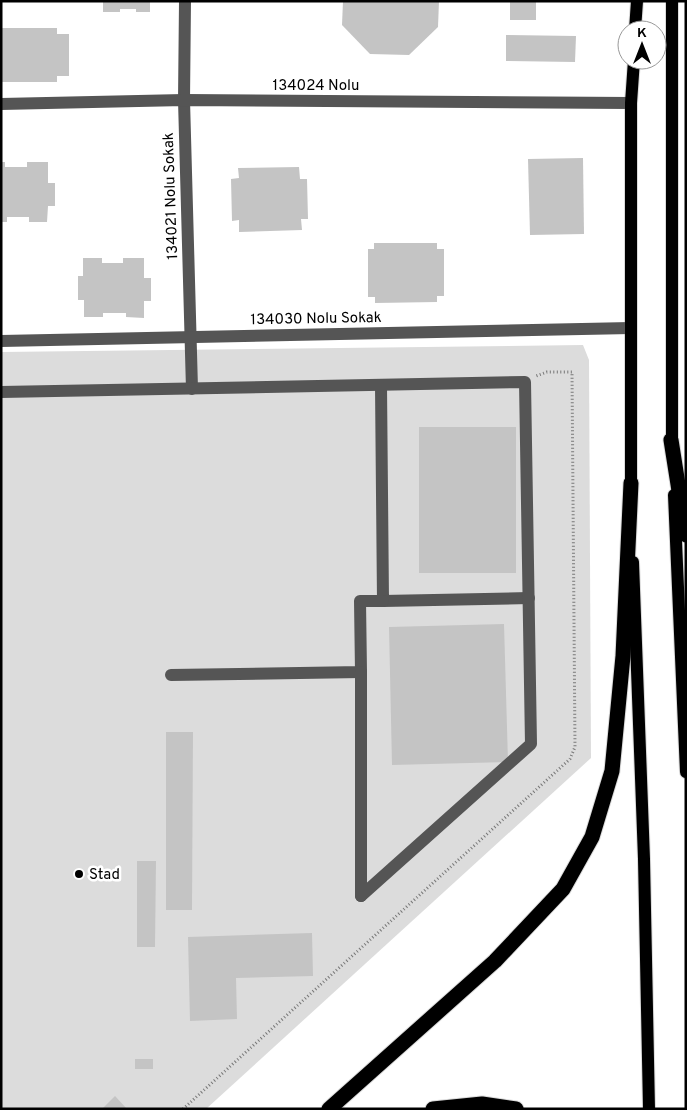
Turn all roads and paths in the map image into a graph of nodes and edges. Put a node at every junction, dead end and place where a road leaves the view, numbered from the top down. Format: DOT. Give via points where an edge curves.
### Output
graph roads {
  1 [pos="185,1"];
  2 [pos="638,1"];
  3 [pos="672,1"];
  4 [pos="637,20"];
  5 [pos="633,70"];
  6 [pos="184,100"];
  7 [pos="631,103"];
  8 [pos="1,104"];
  9 [pos="631,328"];
  10 [pos="191,337"];
  11 [pos="1,341"];
  12 [pos="525,382"];
  13 [pos="381,386"];
  14 [pos="192,389"];
  15 [pos="1,392"];
  16 [pos="574,406"];
  17 [pos="672,440"];
  18 [pos="631,483"];
  19 [pos="686,535"];
  20 [pos="528,598"];
  21 [pos="383,601"];
  22 [pos="361,672"];
  23 [pos="171,675"];
  24 [pos="686,772"];
  25 [pos="328,1109"];
  26 [pos="433,1109"];
  27 [pos="516,1109"];
  28 [pos="649,1109"];
  1 -- 6 [label="street, 134021 Nolu Sokak"];
  2 -- 4 [label="main road"];
  3 -- 17 [label="main road"];
  5 -- 7 [label="main road"];
  6 -- 7 [label="street, 134024 Nolu"];
  6 -- 8 [label="street, 134024 Nolu"];
  6 -- 10 [label="street, 134021 Nolu Sokak"];
  7 -- 9 [label="main road"];
  9 -- 10 [label="street, 134030 Nolu Sokak"];
  9 -- 18 [label="main road"];
  10 -- 11 [label="street, 134030 Nolu Sokak"];
  10 -- 14 [label="street, 134021 Nolu Sokak"];
  12 -- 13 [label="street"];
  12 -- 16 [label="path" via="546,372 572,372"];
  12 -- 20 [label="street"];
  13 -- 14 [label="street"];
  13 -- 21 [label="street"];
  14 -- 15 [label="street"];
  17 -- 19 [label="highway"];
  17 -- 24 [label="main road"];
  18 -- 25 [label="highway" via="623,656 612,771 592,837 563,888 495,961"];
  18 -- 28 [label="main road"];
  20 -- 21 [label="street"];
  20 -- 22 [label="street" via="531,744 361,896"];
  21 -- 22 [label="street" via="360,601"];
  22 -- 23 [label="street"];
  26 -- 27 [label="highway" via="482,1104"];
}
